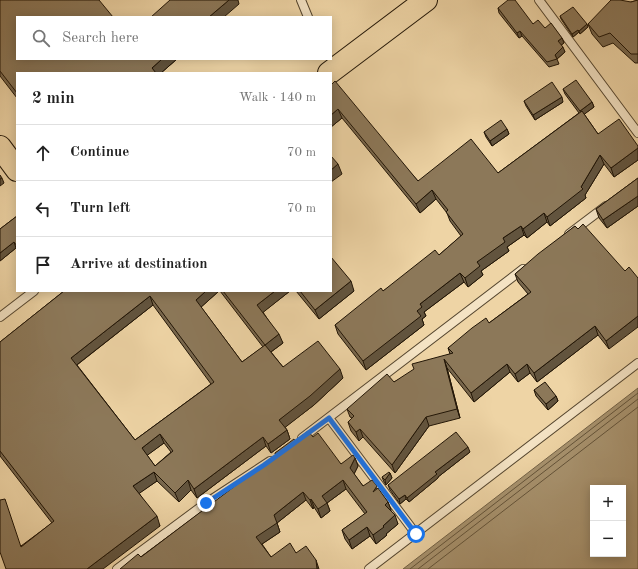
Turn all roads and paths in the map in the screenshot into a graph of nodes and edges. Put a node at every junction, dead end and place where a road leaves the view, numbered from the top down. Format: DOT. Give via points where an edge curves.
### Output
graph roads {
  1 [pos="301,0"];
  2 [pos="538,0"];
  3 [pos="420,2"];
  4 [pos="308,16"];
  5 [pos="331,67"];
  6 [pos="638,133"];
  7 [pos="0,147"];
  8 [pos="16,169"];
  9 [pos="613,200"];
  10 [pos="562,239"];
  11 [pos="531,263"];
  12 [pos="33,292"];
  13 [pos="0,317"];
  14 [pos="638,363"];
  15 [pos="329,418"];
  16 [pos="296,441"];
  17 [pos="277,455"];
  18 [pos="416,534"];
  19 [pos="117,569"];
  20 [pos="369,569"];
  1 -- 4 [label="lane"];
  2 -- 6 [label="lane"];
  3 -- 5 [label="main road"];
  7 -- 8 [label="main road"];
  9 -- 10 [label="lane"];
  11 -- 15 [label="lane"];
  12 -- 13 [label="lane"];
  14 -- 18 [label="lane"];
  15 -- 16 [label="lane"];
  15 -- 18 [label="lane"];
  17 -- 19 [label="lane" via="206,503"];
  18 -- 20 [label="lane"];
}
